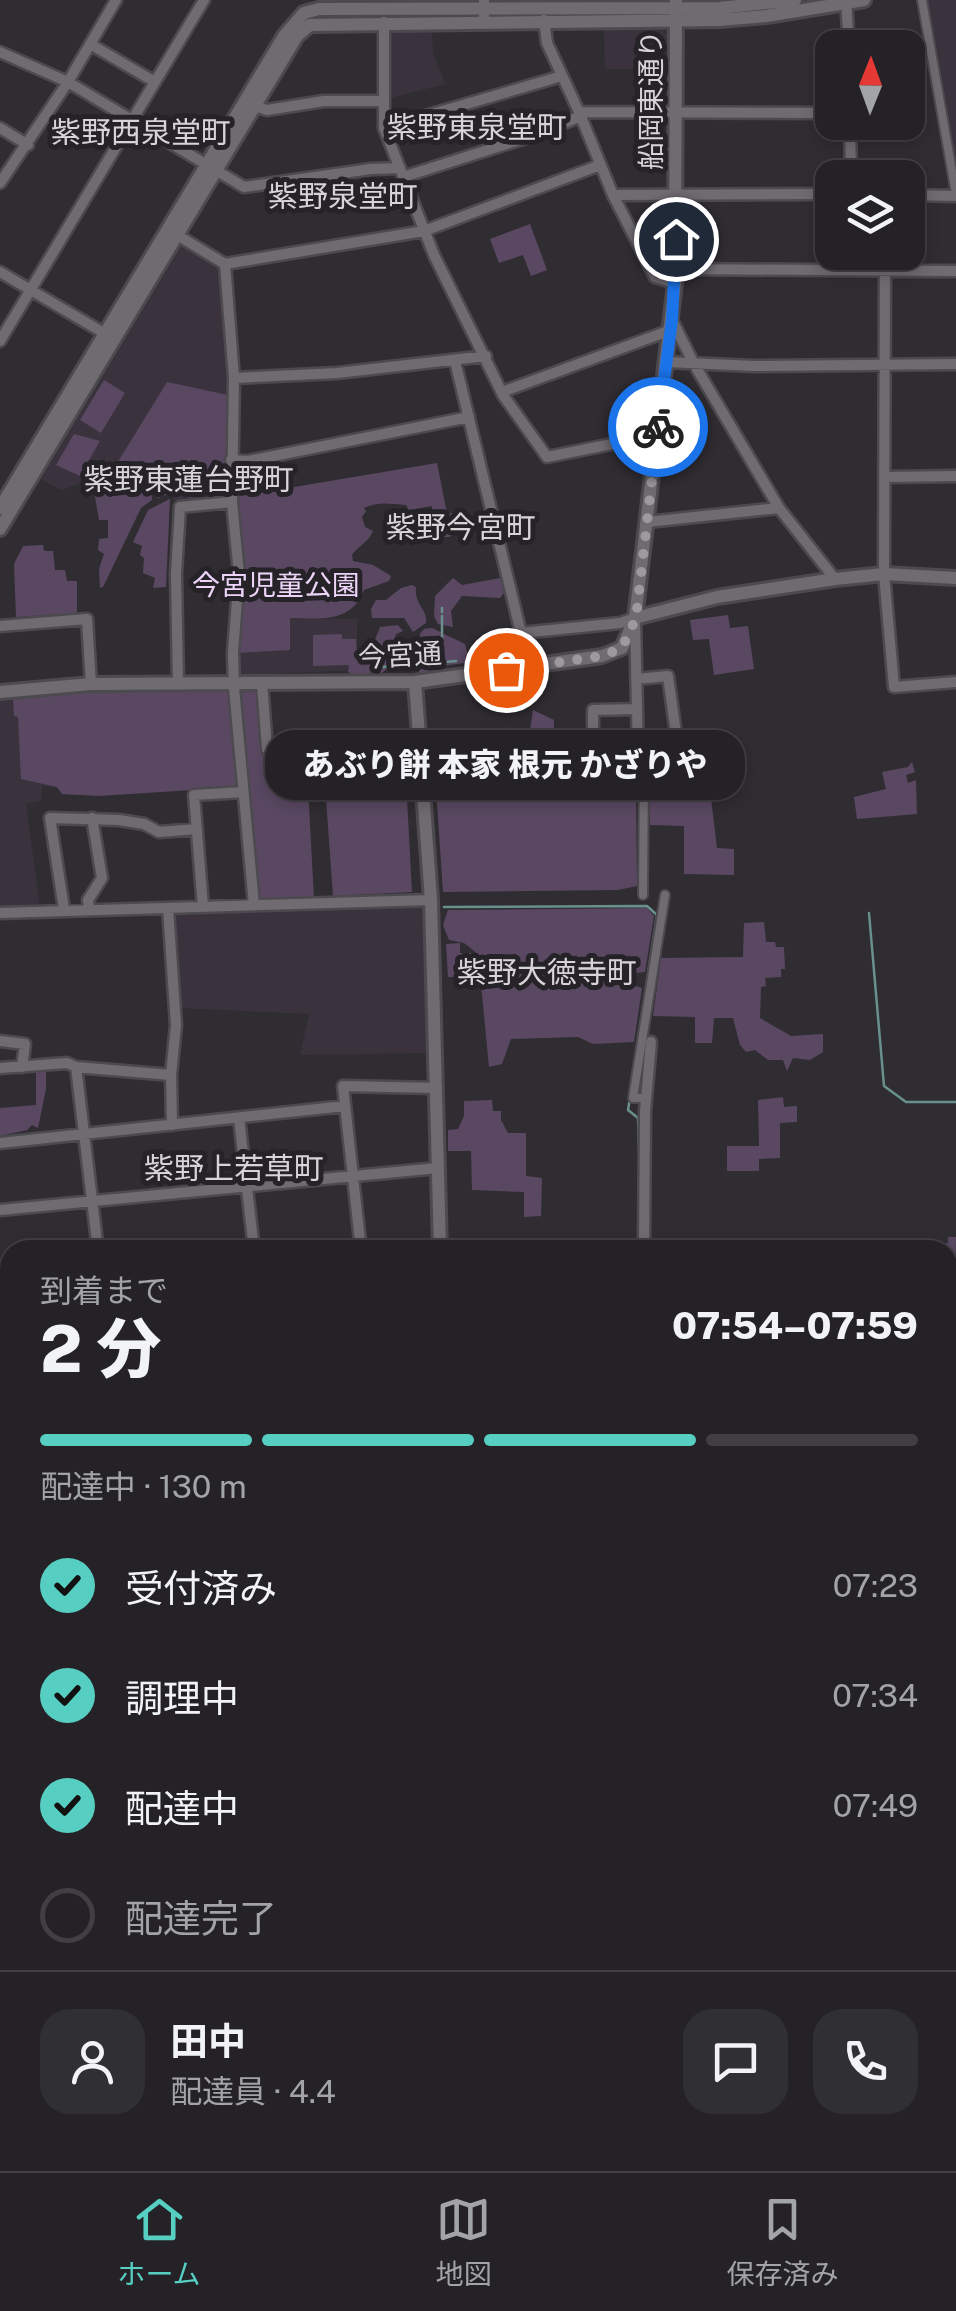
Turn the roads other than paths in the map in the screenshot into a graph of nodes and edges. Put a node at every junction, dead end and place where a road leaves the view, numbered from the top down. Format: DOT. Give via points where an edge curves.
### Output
graph roads {
  1 [pos="116,0"];
  2 [pos="204,0"];
  3 [pos="795,0"];
  4 [pos="864,0"];
  5 [pos="922,0"];
  6 [pos="847,1"];
  7 [pos="676,9"];
  8 [pos="484,10"];
  9 [pos="765,10"];
  10 [pos="305,12"];
  11 [pos="544,14"];
  12 [pos="384,22"];
  13 [pos="848,30"];
  14 [pos="90,44"];
  15 [pos="0,52"];
  16 [pos="562,76"];
  17 [pos="68,82"];
  18 [pos="155,82"];
  19 [pos="382,101"];
  20 [pos="258,108"];
  21 [pos="676,112"];
  22 [pos="815,113"];
  23 [pos="580,114"];
  24 [pos="132,121"];
  25 [pos="0,128"];
  26 [pos="384,128"];
  27 [pos="28,145"];
  28 [pos="600,165"];
  29 [pos="211,168"];
  30 [pos="402,173"];
  31 [pos="0,183"];
  32 [pos="815,194"];
  33 [pos="613,195"];
  34 [pos="925,195"];
  35 [pos="956,195"];
  36 [pos="676,196"];
  37 [pos="424,231"];
  38 [pos="172,233"];
  39 [pos="225,264"];
  40 [pos="885,270"];
  41 [pos="956,271"];
  42 [pos="0,272"];
  43 [pos="675,276"];
  44 [pos="31,290"];
  45 [pos="672,325"];
  46 [pos="110,336"];
  47 [pos="0,341"];
  48 [pos="486,356"];
  49 [pos="455,362"];
  50 [pos="667,362"];
  51 [pos="694,364"];
  52 [pos="956,364"];
  53 [pos="885,365"];
  54 [pos="234,378"];
  55 [pos="502,392"];
  56 [pos="468,416"];
  57 [pos="657,435"];
  58 [pos="231,460"];
  59 [pos="32,464"];
  60 [pos="956,476"];
  61 [pos="884,477"];
  62 [pos="232,502"];
  63 [pos="0,508"];
  64 [pos="779,508"];
  65 [pos="647,522"];
  66 [pos="0,529"];
  67 [pos="884,574"];
  68 [pos="956,578"];
  69 [pos="835,579"];
  70 [pos="636,618"];
  71 [pos="0,626"];
  72 [pos="636,678"];
  73 [pos="415,682"];
  74 [pos="956,682"];
  75 [pos="178,683"];
  76 [pos="234,683"];
  77 [pos="262,683"];
  78 [pos="91,684"];
  79 [pos="0,692"];
  80 [pos="637,709"];
  81 [pos="419,738"];
  82 [pos="706,745"];
  83 [pos="678,748"];
  84 [pos="641,760"];
  85 [pos="243,792"];
  86 [pos="92,818"];
  87 [pos="197,829"];
  88 [pos="643,895"];
  89 [pos="666,895"];
  90 [pos="431,900"];
  91 [pos="254,904"];
  92 [pos="89,908"];
  93 [pos="168,908"];
  94 [pos="202,908"];
  95 [pos="64,910"];
  96 [pos="0,914"];
  97 [pos="0,1041"];
  98 [pos="646,1042"];
  99 [pos="22,1066"];
  100 [pos="76,1067"];
  101 [pos="0,1068"];
  102 [pos="171,1075"];
  103 [pos="437,1088"];
  104 [pos="345,1106"];
  105 [pos="239,1118"];
  106 [pos="172,1125"];
  107 [pos="84,1134"];
  108 [pos="0,1143"];
  109 [pos="438,1168"];
  110 [pos="353,1176"];
  111 [pos="247,1186"];
  112 [pos="91,1202"];
  113 [pos="0,1210"];
  114 [pos="97,1240"];
  115 [pos="253,1240"];
  116 [pos="360,1240"];
  117 [pos="440,1240"];
  118 [pos="644,1240"];
  1 -- 14 [label="street"];
  2 -- 18 [label="street"];
  3 -- 9 [label="street"];
  4 -- 6 [label="street"];
  5 -- 35 [label="street"];
  6 -- 9 [label="street"];
  6 -- 13 [label="street"];
  7 -- 9 [label="street"];
  7 -- 11 [label="street"];
  7 -- 21 [label="street, 船岡東通り"];
  8 -- 10 [label="street"];
  8 -- 11 [label="street"];
  8 -- 12 [label="street"];
  10 -- 12 [label="street"];
  10 -- 20 [label="street"];
  10 -- 29 [label="street" via="284,36"];
  11 -- 16 [label="street" via="546,43"];
  12 -- 19 [label="street"];
  14 -- 17 [label="street"];
  14 -- 18 [label="street"];
  15 -- 17 [label="street"];
  16 -- 23 [label="street"];
  16 -- 26 [label="street"];
  17 -- 24 [label="street"];
  17 -- 27 [label="street"];
  18 -- 24 [label="street"];
  19 -- 20 [label="street"];
  19 -- 26 [label="street"];
  20 -- 29 [label="street"];
  21 -- 22 [label="street"];
  21 -- 23 [label="street"];
  21 -- 36 [label="street, 船岡東通り"];
  23 -- 28 [label="street"];
  23 -- 30 [label="street" via="532,136"];
  24 -- 29 [label="street"];
  24 -- 44 [label="street"];
  25 -- 27 [label="street"];
  26 -- 30 [label="street"];
  27 -- 31 [label="street"];
  28 -- 33 [label="street"];
  28 -- 37 [label="street"];
  29 -- 30 [label="street" via="249,189 371,169"];
  29 -- 38 [label="street"];
  30 -- 37 [label="street"];
  32 -- 36 [label="street"];
  33 -- 36 [label="street"];
  33 -- 43 [label="street" via="655,277"];
  34 -- 35 [label="street"];
  36 -- 43 [label="street, 船岡東通り"];
  37 -- 39 [label="street"];
  37 -- 48 [label="street"];
  38 -- 39 [label="street"];
  38 -- 46 [label="street"];
  39 -- 54 [label="street"];
  40 -- 41 [label="street"];
  40 -- 43 [label="street"];
  40 -- 53 [label="street"];
  42 -- 44 [label="street"];
  43 -- 45 [label="street, 船岡東通り"];
  44 -- 46 [label="street"];
  44 -- 47 [label="street"];
  45 -- 50 [label="street, 船岡東通り"];
  45 -- 51 [label="street"];
  45 -- 55 [label="street"];
  46 -- 59 [label="street"];
  48 -- 49 [label="street"];
  48 -- 55 [label="street"];
  49 -- 54 [label="street"];
  49 -- 56 [label="street"];
  50 -- 51 [label="street"];
  50 -- 57 [label="street, 船岡東通り"];
  51 -- 53 [label="street"];
  51 -- 64 [label="street"];
  52 -- 53 [label="street"];
  53 -- 61 [label="street"];
  54 -- 58 [label="street"];
  55 -- 57 [label="street" via="546,458"];
  56 -- 58 [label="street"];
  56 -- 70 [label="street" via="521,633"];
  57 -- 65 [label="street, 船岡東通り"];
  58 -- 62 [label="street"];
  59 -- 63 [label="street"];
  59 -- 66 [label="street"];
  60 -- 61 [label="street"];
  61 -- 67 [label="street"];
  62 -- 75 [label="street" via="180,507"];
  62 -- 76 [label="street" via="239,574"];
  64 -- 65 [label="street"];
  64 -- 69 [label="street"];
  65 -- 70 [label="street, 船岡東通り"];
  67 -- 68 [label="street"];
  67 -- 69 [label="street"];
  67 -- 74 [label="street" via="894,688"];
  69 -- 70 [label="street"];
  70 -- 72 [label="street"];
  70 -- 73 [label="street, 今宮通" via="612,654"];
  71 -- 78 [label="street" via="87,619"];
  72 -- 80 [label="street"];
  72 -- 83 [label="street" via="668,676"];
  73 -- 77 [label="street, 今宮通"];
  73 -- 81 [label="street"];
  75 -- 76 [label="street, 今宮通"];
  75 -- 78 [label="street, 今宮通"];
  76 -- 77 [label="street, 今宮通"];
  76 -- 85 [label="street"];
  77 -- 81 [label="street" via="268,749"];
  78 -- 79 [label="street, 今宮通"];
  80 -- 84 [label="street"];
  80 -- 84 [label="street" via="593,710 593,765"];
  81 -- 90 [label="street"];
  82 -- 83 [label="street"];
  83 -- 84 [label="street"];
  84 -- 88 [label="street"];
  85 -- 87 [label="street" via="194,795"];
  85 -- 91 [label="street"];
  86 -- 87 [label="street" via="159,832"];
  86 -- 92 [label="street" via="102,878"];
  86 -- 95 [label="street" via="50,818"];
  87 -- 94 [label="street"];
  89 -- 98 [label="street"];
  90 -- 91 [label="street"];
  90 -- 103 [label="street"];
  91 -- 94 [label="street"];
  92 -- 93 [label="street"];
  92 -- 95 [label="street"];
  93 -- 94 [label="street"];
  93 -- 102 [label="street" via="176,1025"];
  95 -- 96 [label="street"];
  97 -- 99 [label="street" via="25,1044"];
  98 -- 118 [label="street"];
  99 -- 100 [label="street"];
  99 -- 101 [label="street"];
  100 -- 102 [label="street"];
  100 -- 107 [label="street"];
  102 -- 106 [label="street"];
  103 -- 104 [label="street" via="343,1086"];
  103 -- 109 [label="street"];
  104 -- 105 [label="street"];
  104 -- 110 [label="street"];
  105 -- 106 [label="street"];
  105 -- 111 [label="street"];
  106 -- 107 [label="street"];
  107 -- 108 [label="street"];
  107 -- 112 [label="street"];
  109 -- 110 [label="street"];
  109 -- 117 [label="street"];
  110 -- 111 [label="street"];
  110 -- 116 [label="street"];
  111 -- 112 [label="street"];
  111 -- 115 [label="street"];
  112 -- 113 [label="street"];
  112 -- 114 [label="street"];
}
